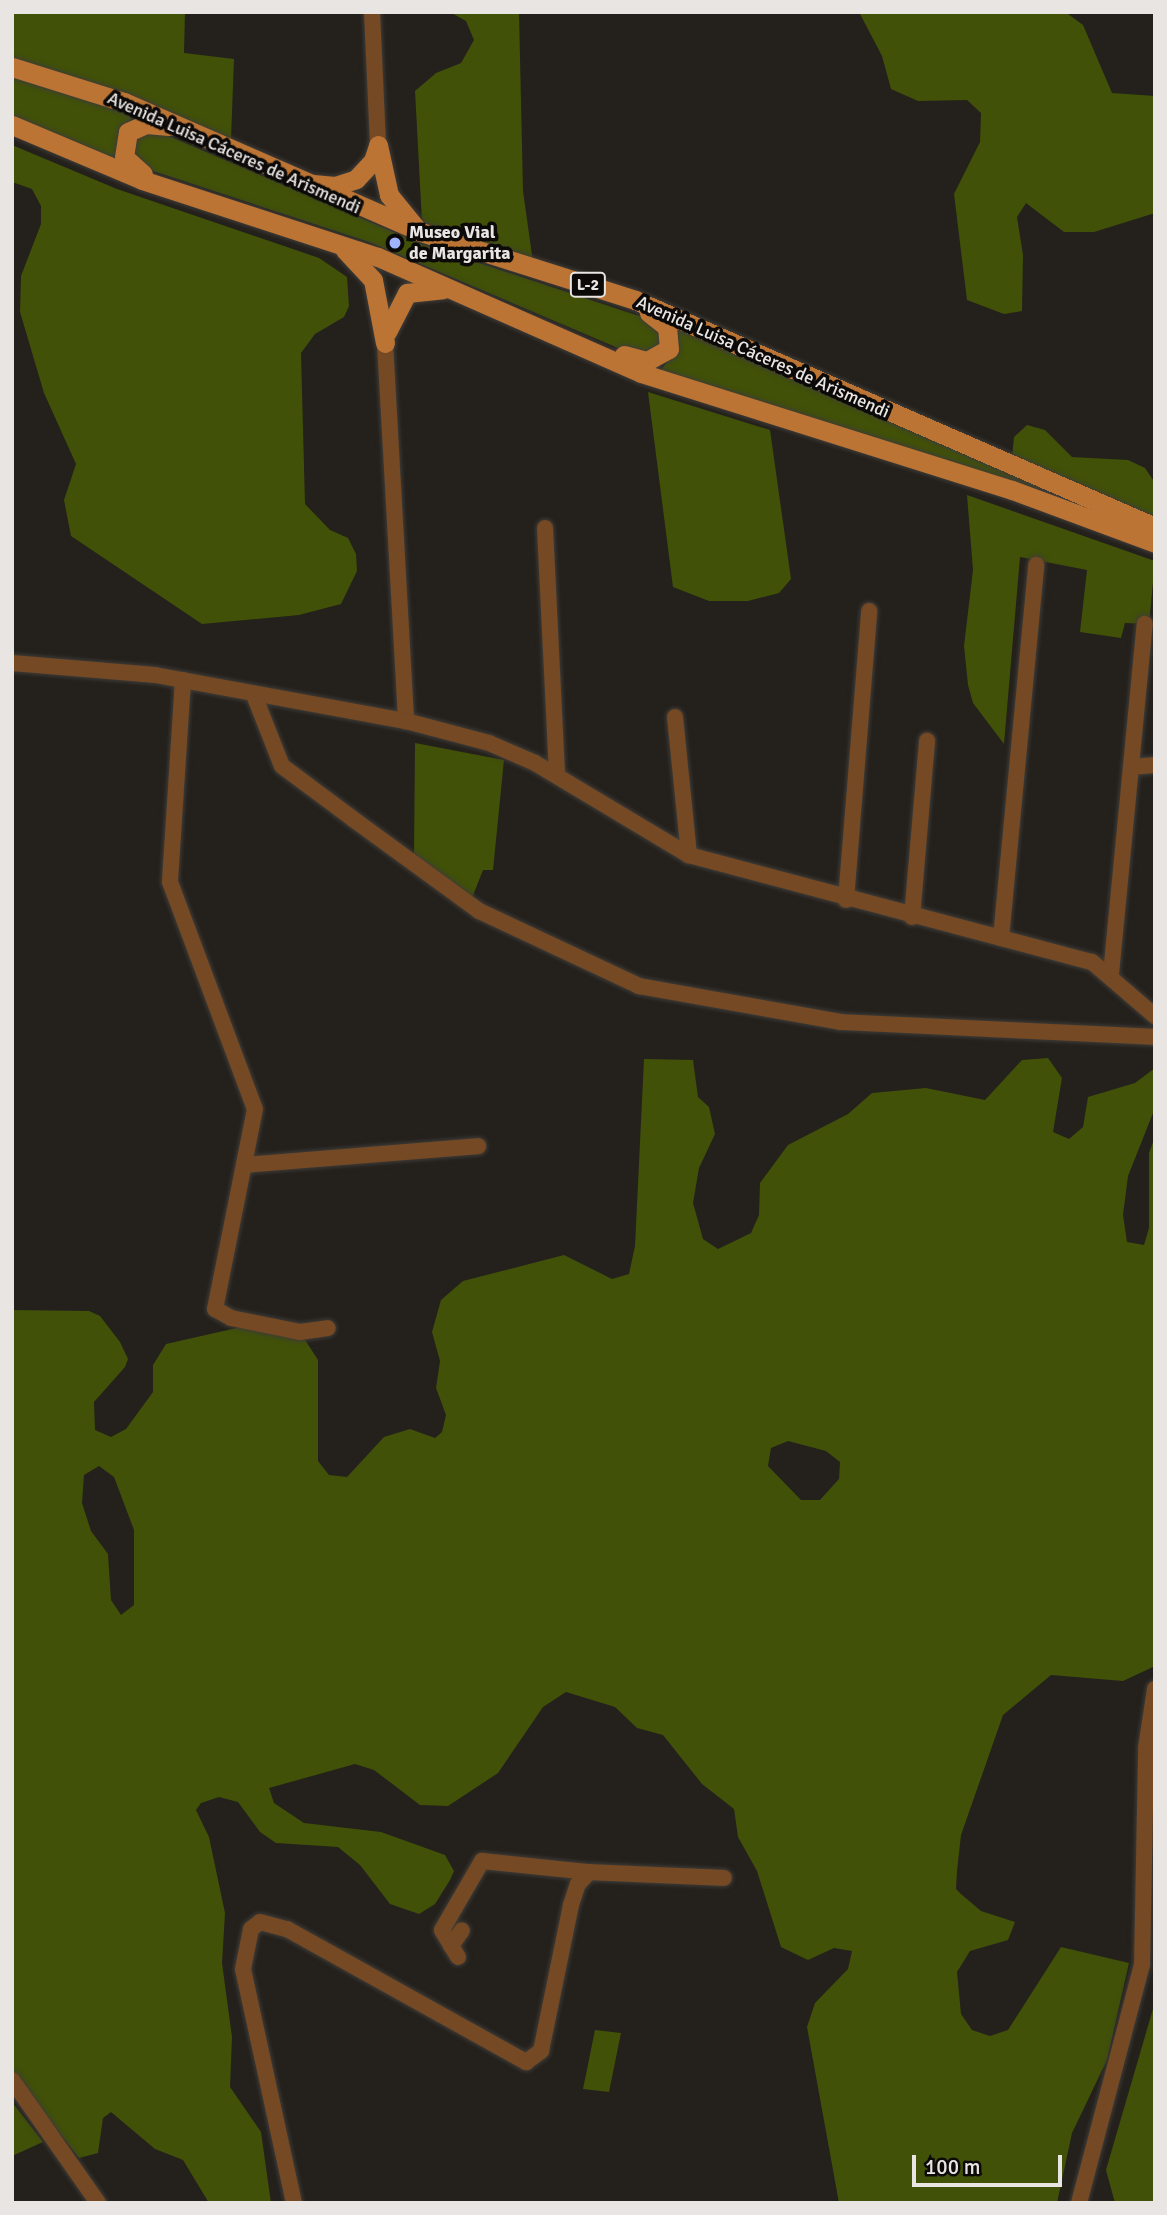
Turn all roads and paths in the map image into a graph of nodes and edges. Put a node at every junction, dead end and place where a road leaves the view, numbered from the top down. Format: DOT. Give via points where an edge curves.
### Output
graph roads {
  1 [pos="372,12"];
  2 [pos="12,67"];
  3 [pos="12,125"];
  4 [pos="194,132"];
  5 [pos="378,145"];
  6 [pos="298,183"];
  7 [pos="177,190"];
  8 [pos="421,232"];
  9 [pos="333,240"];
  10 [pos="550,273"];
  11 [pos="451,290"];
  12 [pos="485,304"];
  13 [pos="385,343"];
  14 [pos="1155,527"];
  15 [pos="545,528"];
  16 [pos="1155,544"];
  17 [pos="1036,565"];
  18 [pos="869,611"];
  19 [pos="1145,624"];
  20 [pos="12,663"];
  21 [pos="183,680"];
  22 [pos="254,695"];
  23 [pos="674,717"];
  24 [pos="406,721"];
  25 [pos="927,741"];
  26 [pos="1155,765"];
  27 [pos="1131,766"];
  28 [pos="557,775"];
  29 [pos="689,855"];
  30 [pos="846,900"];
  31 [pos="912,917"];
  32 [pos="1001,938"];
  33 [pos="1111,974"];
  34 [pos="1155,1016"];
  35 [pos="1155,1037"];
  36 [pos="478,1146"];
  37 [pos="244,1165"];
  38 [pos="328,1328"];
  39 [pos="1155,1689"];
  40 [pos="589,1872"];
  41 [pos="724,1878"];
  42 [pos="462,1930"];
  43 [pos="12,2080"];
  44 [pos="99,2203"];
  45 [pos="294,2203"];
  46 [pos="1079,2203"];
  1 -- 5 [label="street"];
  2 -- 4 [label="main road, Avenida Luisa Cáceres de Arismendi / L-2" via="124,102"];
  3 -- 7 [label="main road, Avenida Luisa Cáceres de Arismendi"];
  4 -- 6 [label="main road, Avenida Luisa Cáceres de Arismendi / L-2"];
  4 -- 7 [label="main road" via="146,124 136,126 124,141 129,165"];
  5 -- 6 [label="main road" via="373,161 356,179 334,186"];
  5 -- 8 [label="main road" via="389,195"];
  6 -- 8 [label="main road, Avenida Luisa Cáceres de Arismendi / L-2"];
  7 -- 9 [label="main road, Avenida Luisa Cáceres de Arismendi"];
  8 -- 10 [label="main road, Avenida Luisa Cáceres de Arismendi / L-2"];
  9 -- 11 [label="main road, Avenida Luisa Cáceres de Arismendi"];
  9 -- 13 [label="main road" via="373,280"];
  10 -- 12 [label="main road" via="661,321 670,334 669,349 655,359 636,359"];
  10 -- 14 [label="main road, Avenida Luisa Cáceres de Arismendi / L-2" via="669,314"];
  11 -- 12 [label="main road, Avenida Luisa Cáceres de Arismendi"];
  11 -- 13 [label="main road" via="407,293 393,312"];
  12 -- 16 [label="main road, Avenida Luisa Cáceres de Arismendi" via="641,373 1012,490"];
  13 -- 24 [label="street"];
  15 -- 28 [label="street"];
  17 -- 32 [label="street"];
  18 -- 30 [label="street"];
  19 -- 27 [label="street"];
  20 -- 21 [label="street"];
  21 -- 22 [label="street"];
  21 -- 37 [label="street" via="170,882 255,1109"];
  22 -- 24 [label="street"];
  22 -- 35 [label="street" via="282,766 479,911 639,986 841,1022"];
  23 -- 29 [label="street"];
  24 -- 28 [label="street" via="489,743"];
  25 -- 31 [label="street"];
  26 -- 27 [label="street"];
  27 -- 33 [label="street"];
  28 -- 29 [label="street"];
  29 -- 30 [label="street"];
  30 -- 31 [label="street"];
  31 -- 32 [label="street"];
  32 -- 33 [label="street" via="1092,962"];
  33 -- 34 [label="street"];
  36 -- 37 [label="street"];
  37 -- 38 [label="street" via="215,1309 231,1318 300,1332"];
  39 -- 46 [label="street" via="1148,1708 1146,1748 1142,1965"];
  40 -- 41 [label="street"];
  40 -- 42 [label="street" via="482,1861 444,1921 442,1930 454,1952"];
  40 -- 45 [label="street" via="578,1884 571,1905 541,2051 526,2062 287,1929 260,1922 251,1929 243,1969"];
  43 -- 44 [label="street"];
}
